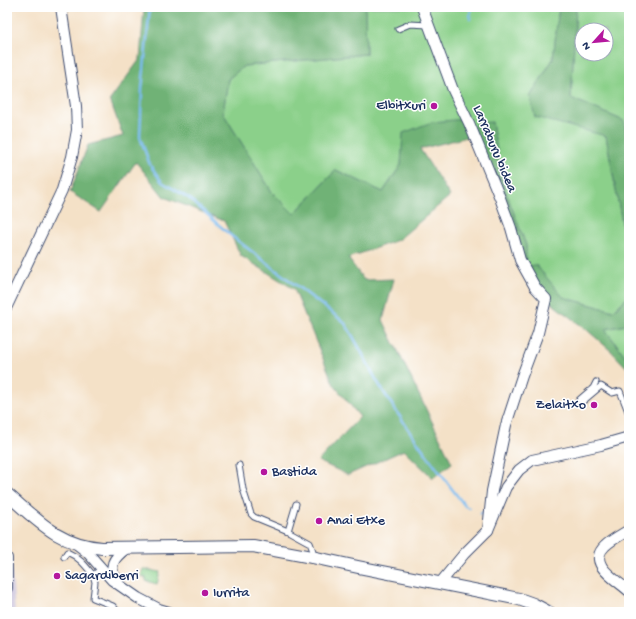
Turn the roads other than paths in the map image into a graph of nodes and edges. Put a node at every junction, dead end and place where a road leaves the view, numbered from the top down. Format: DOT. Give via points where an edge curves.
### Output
graph roads {
  1 [pos="60,7"];
  2 [pos="422,7"];
  3 [pos="428,25"];
  4 [pos="398,28"];
  5 [pos="7,306"];
  6 [pos="596,382"];
  7 [pos="629,414"];
  8 [pos="629,437"];
  9 [pos="239,465"];
  10 [pos="7,494"];
  11 [pos="296,504"];
  12 [pos="488,530"];
  13 [pos="629,530"];
  14 [pos="288,531"];
  15 [pos="78,545"];
  16 [pos="102,548"];
  17 [pos="127,548"];
  18 [pos="64,557"];
  19 [pos="312,557"];
  20 [pos="7,558"];
  21 [pos="103,572"];
  22 [pos="441,582"];
  23 [pos="7,588"];
  24 [pos="629,591"];
  25 [pos="118,612"];
  26 [pos="169,612"];
  27 [pos="548,612"];
  1 -- 5 [label="street" via="76,106 77,130 62,190"];
  2 -- 3 [label="street, Larraburu bidea"];
  3 -- 4 [label="lane" via="410,24"];
  3 -- 12 [label="street, Larraburu bidea" via="500,198 520,260 535,287 546,299 538,333 506,425 492,491"];
  6 -- 7 [label="lane" via="579,400 582,402 601,386 612,393 620,391"];
  8 -- 12 [label="street" via="532,460 519,470 506,488"];
  9 -- 14 [label="lane" via="242,489 251,514"];
  10 -- 15 [label="street" via="46,527"];
  11 -- 14 [label="lane"];
  12 -- 22 [label="street"];
  13 -- 24 [label="street" via="606,545 598,556 599,564 605,571"];
  14 -- 19 [label="lane" via="310,543"];
  15 -- 16 [label="street"];
  15 -- 21 [label="street"];
  16 -- 17 [label="street"];
  16 -- 21 [label="street" via="108,557"];
  17 -- 19 [label="street" via="253,546"];
  17 -- 21 [label="street" via="119,553"];
  18 -- 21 [label="lane" via="67,552"];
  19 -- 22 [label="street"];
  20 -- 23 [label="street"];
  21 -- 25 [label="lane" via="94,582 92,598 113,606"];
  21 -- 26 [label="street" via="115,578 120,586 138,598"];
  22 -- 27 [label="street" via="519,599"];
}
